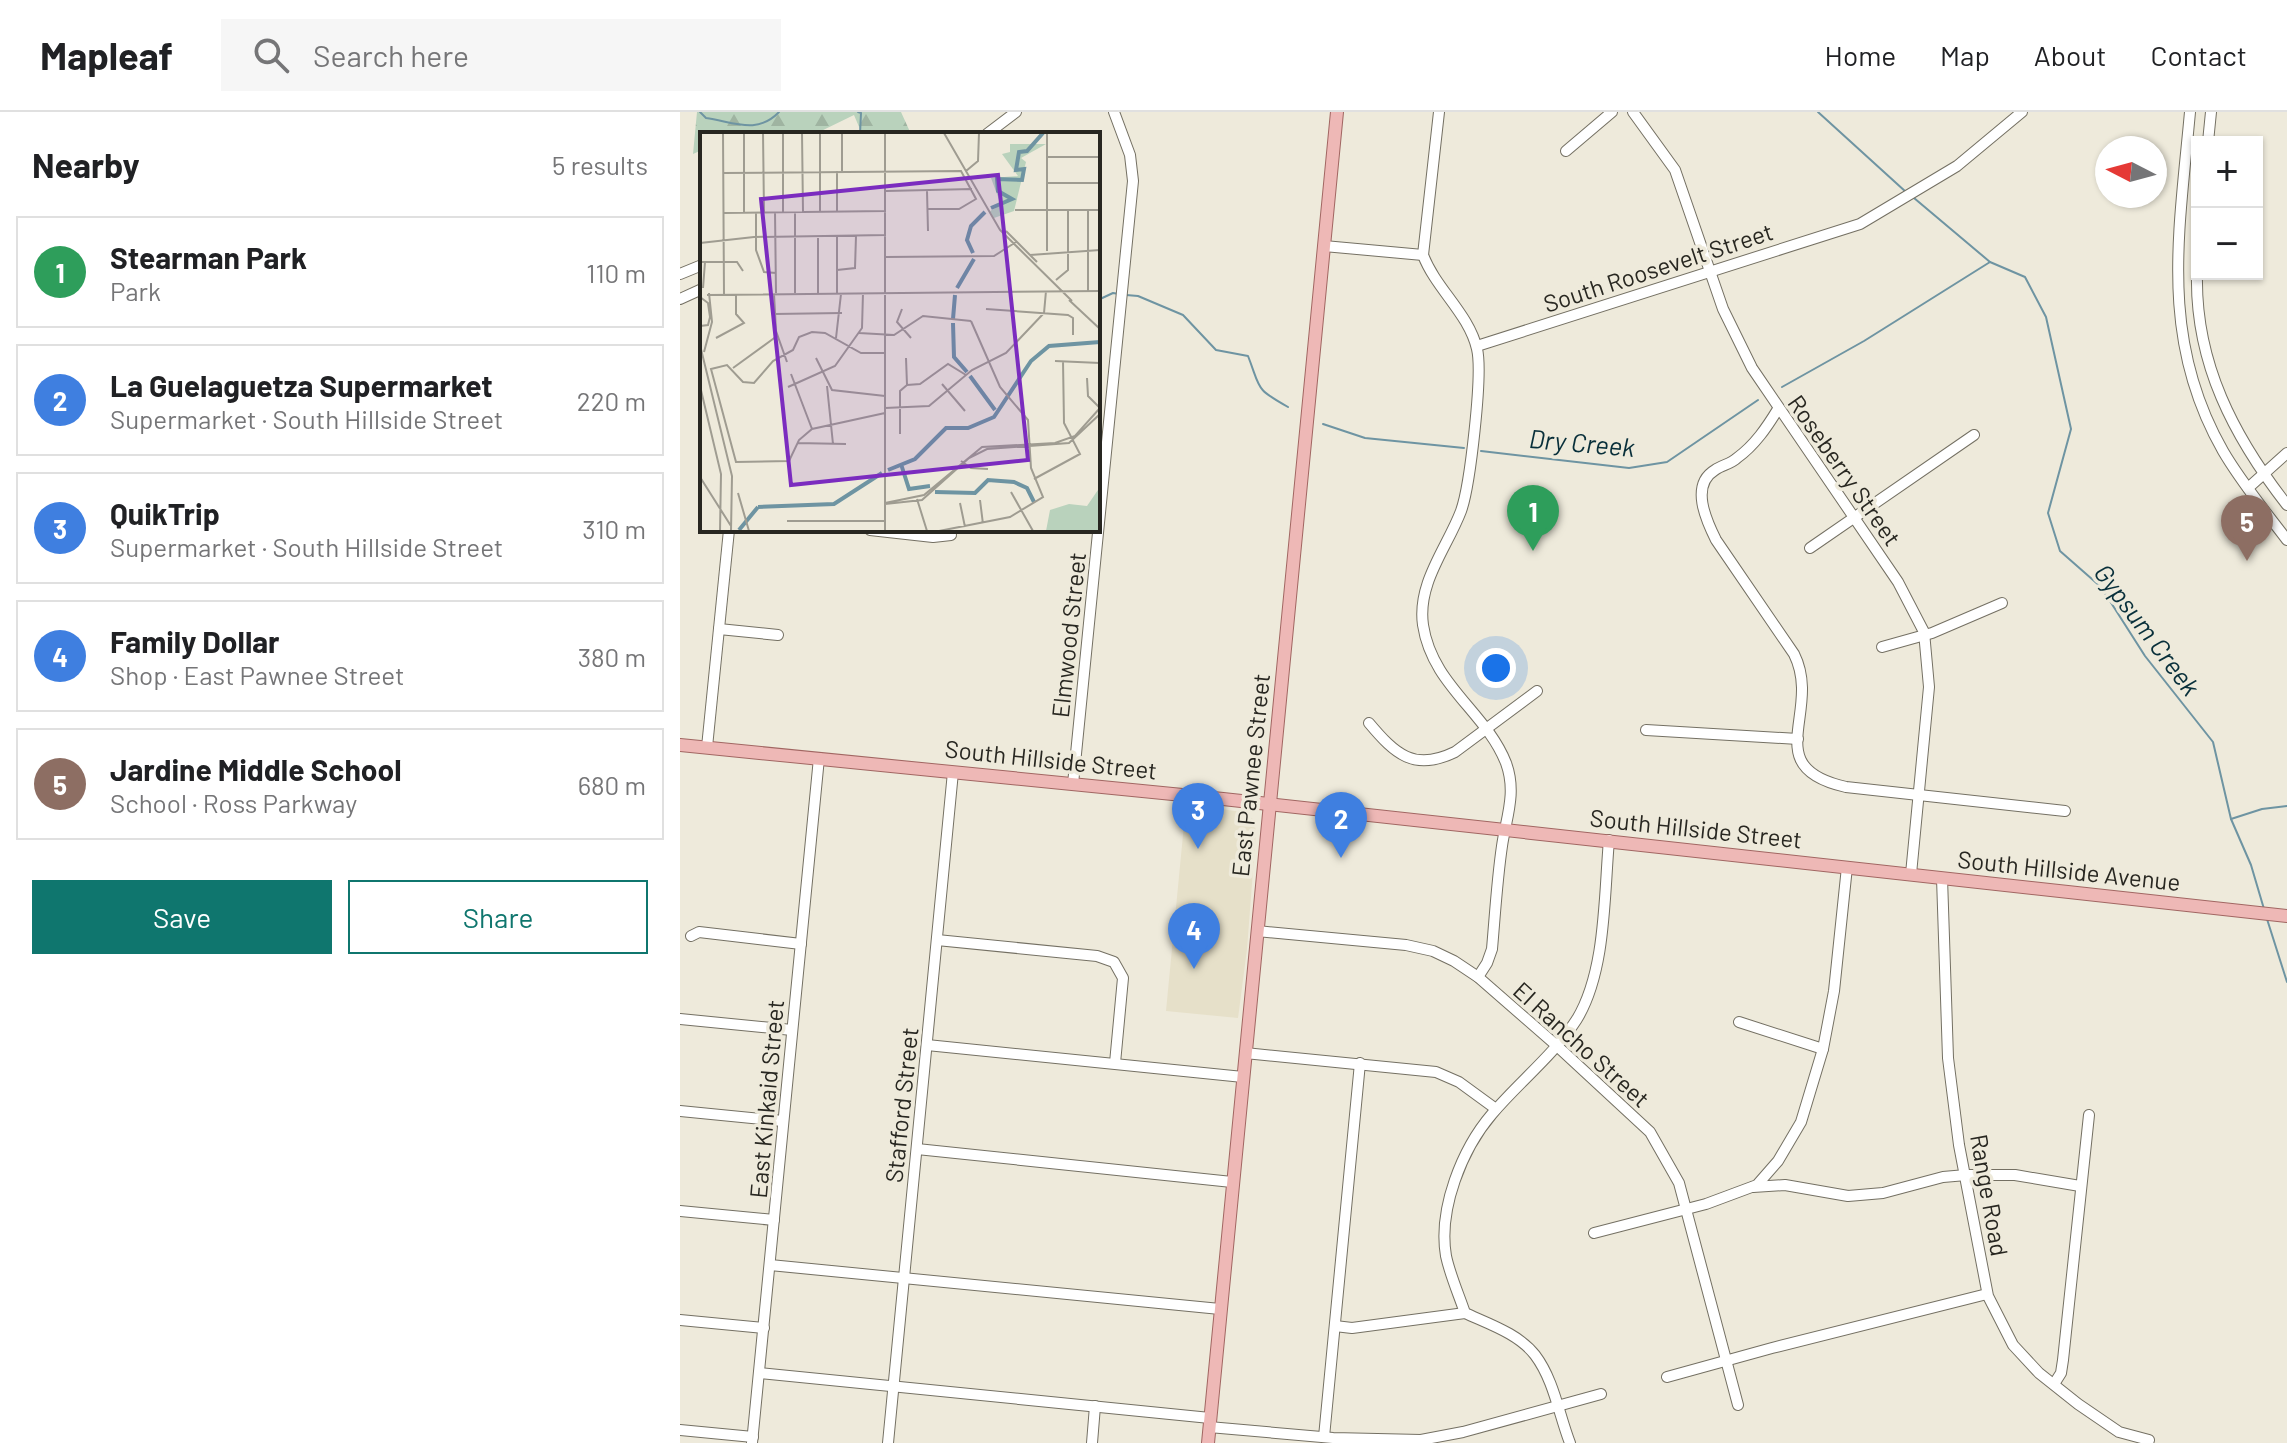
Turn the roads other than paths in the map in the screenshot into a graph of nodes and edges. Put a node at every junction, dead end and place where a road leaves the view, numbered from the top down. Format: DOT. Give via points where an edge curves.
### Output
graph roads {
  1 [pos="1016,112"];
  2 [pos="1114,112"];
  3 [pos="1337,112"];
  4 [pos="1439,112"];
  5 [pos="1612,112"];
  6 [pos="1633,112"];
  7 [pos="2022,112"];
  8 [pos="2190,112"];
  9 [pos="2211,112"];
  10 [pos="990,132"];
  11 [pos="2209,136"];
  12 [pos="1566,151"];
  13 [pos="1324,246"];
  14 [pos="1423,255"];
  15 [pos="700,266"];
  16 [pos="1711,271"];
  17 [pos="680,274"];
  18 [pos="2197,280"];
  19 [pos="700,290"];
  20 [pos="680,299"];
  21 [pos="1477,346"];
  22 [pos="1778,409"];
  23 [pos="1974,435"];
  24 [pos="2287,453"];
  25 [pos="2264,476"];
  26 [pos="2248,488"];
  27 [pos="2287,505"];
  28 [pos="1100,511"];
  29 [pos="1853,517"];
  30 [pos="729,532"];
  31 [pos="888,532"];
  32 [pos="1098,532"];
  33 [pos="951,535"];
  34 [pos="2287,540"];
  35 [pos="1810,548"];
  36 [pos="2002,603"];
  37 [pos="719,629"];
  38 [pos="778,635"];
  39 [pos="1924,635"];
  40 [pos="1882,647"];
  41 [pos="1537,691"];
  42 [pos="1369,723"];
  43 [pos="1484,730"];
  44 [pos="1646,730"];
  45 [pos="1798,739"];
  46 [pos="680,745"];
  47 [pos="707,747"];
  48 [pos="819,758"];
  49 [pos="953,772"];
  50 [pos="1073,784"];
  51 [pos="1920,795"];
  52 [pos="1269,805"];
  53 [pos="2065,811"];
  54 [pos="1505,830"];
  55 [pos="1609,840"];
  56 [pos="1847,867"];
  57 [pos="1911,874"];
  58 [pos="1942,878"];
  59 [pos="2287,916"];
  60 [pos="1257,931"];
  61 [pos="691,936"];
  62 [pos="937,940"];
  63 [pos="801,944"];
  64 [pos="1478,977"];
  65 [pos="680,1019"];
  66 [pos="1739,1022"];
  67 [pos="792,1030"];
  68 [pos="927,1045"];
  69 [pos="1556,1045"];
  70 [pos="1823,1049"];
  71 [pos="1245,1053"];
  72 [pos="1115,1063"];
  73 [pos="1360,1063"];
  74 [pos="1243,1077"];
  75 [pos="1496,1109"];
  76 [pos="680,1111"];
  77 [pos="2089,1115"];
  78 [pos="783,1121"];
  79 [pos="917,1149"];
  80 [pos="1966,1175"];
  81 [pos="1232,1182"];
  82 [pos="2080,1186"];
  83 [pos="1751,1187"];
  84 [pos="1686,1209"];
  85 [pos="680,1211"];
  86 [pos="774,1220"];
  87 [pos="1594,1233"];
  88 [pos="770,1265"];
  89 [pos="904,1278"];
  90 [pos="1987,1294"];
  91 [pos="1220,1309"];
  92 [pos="1465,1313"];
  93 [pos="680,1320"];
  94 [pos="1335,1326"];
  95 [pos="764,1328"];
  96 [pos="1726,1360"];
  97 [pos="759,1373"];
  98 [pos="1667,1377"];
  99 [pos="2054,1384"];
  100 [pos="894,1386"];
  101 [pos="1601,1394"];
  102 [pos="1557,1405"];
  103 [pos="1738,1405"];
  104 [pos="1095,1406"];
  105 [pos="1210,1423"];
  106 [pos="680,1430"];
  107 [pos="1324,1437"];
  108 [pos="1449,1439"];
  109 [pos="752,1440"];
  110 [pos="2149,1442"];
  111 [pos="888,1443"];
  112 [pos="1092,1443"];
  113 [pos="1208,1443"];
  114 [pos="1570,1443"];
  1 -- 10 [label="street"];
  2 -- 28 [label="street, Elmwood Street" via="1130,155 1133,181"];
  3 -- 13 [label="main road, East Pawnee Street"];
  4 -- 14 [label="street"];
  5 -- 12 [label="street"];
  6 -- 16 [label="street, Roseberry Street" via="1675,170"];
  7 -- 16 [label="street, South Roosevelt Street" via="1967,159 1860,224"];
  8 -- 26 [label="street" via="2178,252 2182,336 2206,419"];
  9 -- 11 [label="street"];
  13 -- 14 [label="street"];
  13 -- 52 [label="main road, East Pawnee Street"];
  14 -- 21 [label="street"];
  15 -- 17 [label="street"];
  16 -- 21 [label="street, South Roosevelt Street"];
  16 -- 22 [label="street, Roseberry Street" via="1723,309"];
  18 -- 25 [label="street" via="2201,335 2215,383 2232,425"];
  19 -- 20 [label="street"];
  21 -- 43 [label="street" via="1467,489 1430,578 1423,624 1433,659"];
  22 -- 29 [label="street, Roseberry Street"];
  22 -- 45 [label="street" via="1736,460 1712,471 1703,484 1702,499 1716,540 1802,668"];
  23 -- 29 [label="street"];
  24 -- 25 [label="street"];
  25 -- 26 [label="street"];
  25 -- 27 [label="street"];
  26 -- 34 [label="street"];
  29 -- 35 [label="street"];
  29 -- 39 [label="street, Roseberry Street" via="1898,582"];
  30 -- 37 [label="street"];
  31 -- 33 [label="street"];
  32 -- 50 [label="street, Elmwood Street"];
  36 -- 39 [label="street"];
  37 -- 38 [label="street"];
  37 -- 47 [label="street"];
  39 -- 40 [label="street"];
  39 -- 51 [label="street, Roseberry Street" via="1929,687"];
  41 -- 43 [label="street"];
  42 -- 43 [label="street" via="1390,747 1426,761 1455,752"];
  43 -- 54 [label="street" via="1505,761 1511,782"];
  44 -- 45 [label="street"];
  45 -- 51 [label="street" via="1803,768 1824,782"];
  46 -- 47 [label="main road, South Hillside Street"];
  47 -- 48 [label="main road, South Hillside Street"];
  48 -- 49 [label="main road, South Hillside Street"];
  48 -- 63 [label="street, East Kinkaid Street"];
  49 -- 50 [label="main road, South Hillside Street"];
  49 -- 62 [label="street, Stafford Street"];
  50 -- 52 [label="main road, South Hillside Street"];
  51 -- 53 [label="street"];
  51 -- 57 [label="street, Roseberry Street"];
  52 -- 54 [label="main road, South Hillside Street"];
  52 -- 60 [label="main road, East Pawnee Street"];
  54 -- 55 [label="main road, South Hillside Street"];
  54 -- 64 [label="street" via="1492,949"];
  55 -- 56 [label="main road, South Hillside Street"];
  55 -- 69 [label="street" via="1594,981 1577,1018"];
  56 -- 57 [label="main road, South Hillside Avenue"];
  56 -- 70 [label="street"];
  57 -- 58 [label="main road, South Hillside Avenue"];
  58 -- 59 [label="main road, South Hillside Avenue"];
  58 -- 80 [label="street, Range Road" via="1948,1058"];
  60 -- 64 [label="street, El Rancho Street" via="1406,945 1433,951"];
  60 -- 71 [label="main road, East Pawnee Street"];
  61 -- 63 [label="street" via="699,932"];
  62 -- 68 [label="street, Stafford Street"];
  62 -- 72 [label="street" via="1114,962 1123,978"];
  63 -- 67 [label="street, East Kinkaid Street"];
  64 -- 69 [label="street, El Rancho Street"];
  65 -- 67 [label="street"];
  66 -- 70 [label="street"];
  67 -- 78 [label="street, East Kinkaid Street"];
  68 -- 72 [label="street"];
  68 -- 79 [label="street, Stafford Street"];
  69 -- 75 [label="street"];
  69 -- 84 [label="street, El Rancho Street" via="1650,1132 1679,1183"];
  70 -- 83 [label="street" via="1801,1122 1769,1173"];
  71 -- 73 [label="street"];
  71 -- 74 [label="main road, East Pawnee Street"];
  72 -- 74 [label="street"];
  73 -- 75 [label="street" via="1448,1076"];
  73 -- 94 [label="street"];
  74 -- 81 [label="main road, East Pawnee Street"];
  75 -- 92 [label="street" via="1460,1164 1447,1216 1446,1255"];
  76 -- 78 [label="street"];
  77 -- 82 [label="street"];
  78 -- 86 [label="street, East Kinkaid Street"];
  79 -- 81 [label="street"];
  79 -- 89 [label="street, Stafford Street"];
  80 -- 82 [label="street" via="2015,1175"];
  80 -- 83 [label="street" via="1848,1196 1785,1185"];
  80 -- 90 [label="street, Range Road"];
  81 -- 91 [label="main road, East Pawnee Street"];
  82 -- 99 [label="street" via="2063,1360"];
  83 -- 84 [label="street"];
  84 -- 87 [label="street"];
  84 -- 96 [label="street, El Rancho Street"];
  85 -- 86 [label="street"];
  86 -- 88 [label="street, East Kinkaid Street"];
  88 -- 89 [label="street"];
  88 -- 95 [label="street, East Kinkaid Street"];
  89 -- 91 [label="street"];
  89 -- 100 [label="street, Stafford Street"];
  90 -- 96 [label="street"];
  90 -- 99 [label="street, Range Road" via="2013,1345"];
  91 -- 105 [label="main road, East Pawnee Street"];
  92 -- 94 [label="street"];
  92 -- 102 [label="street" via="1501,1329 1535,1355"];
  93 -- 95 [label="street"];
  94 -- 107 [label="street"];
  95 -- 97 [label="street, East Kinkaid Street"];
  96 -- 98 [label="street"];
  96 -- 103 [label="street, El Rancho Street"];
  97 -- 100 [label="street"];
  97 -- 109 [label="street, East Kinkaid Street"];
  99 -- 110 [label="street, Range Road" via="2119,1432"];
  100 -- 104 [label="street"];
  100 -- 111 [label="street, Stafford Street"];
  101 -- 102 [label="street"];
  102 -- 108 [label="street"];
  102 -- 114 [label="street"];
  104 -- 105 [label="street"];
  104 -- 112 [label="street"];
  105 -- 107 [label="street"];
  105 -- 113 [label="main road, East Pawnee Street"];
  106 -- 109 [label="street"];
  107 -- 108 [label="street"];
}
